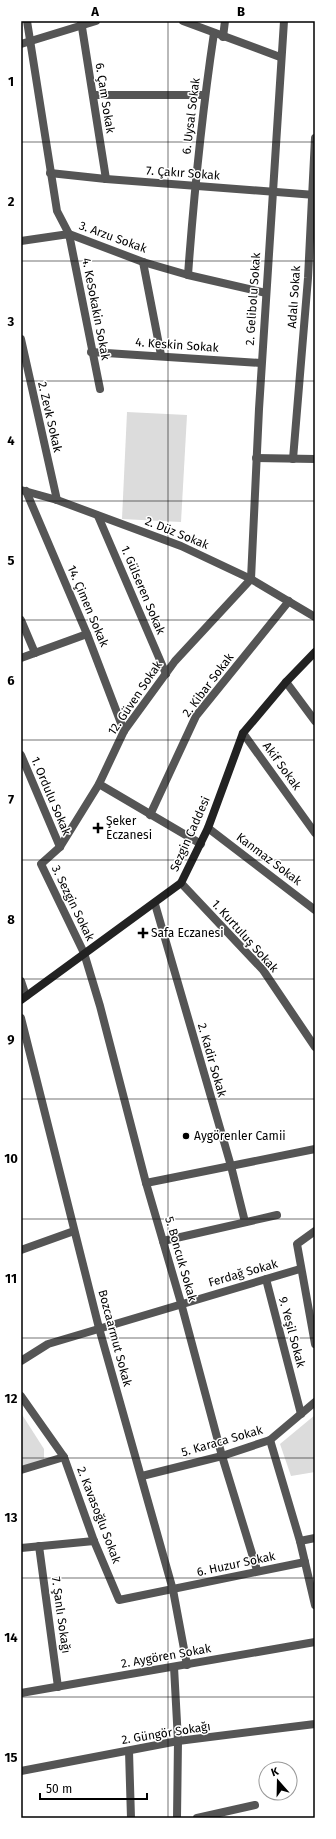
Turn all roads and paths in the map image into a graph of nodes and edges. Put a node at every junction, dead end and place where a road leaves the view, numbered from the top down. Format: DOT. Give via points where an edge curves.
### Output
graph roads {
  1 [pos="27,21"];
  2 [pos="96,21"];
  3 [pos="183,21"];
  4 [pos="225,21"];
  5 [pos="284,21"];
  6 [pos="81,23"];
  7 [pos="214,33"];
  8 [pos="223,37"];
  9 [pos="30,41"];
  10 [pos="21,44"];
  11 [pos="280,57"];
  12 [pos="93,95"];
  13 [pos="205,95"];
  14 [pos="315,138"];
  15 [pos="50,173"];
  16 [pos="106,179"];
  17 [pos="195,186"];
  18 [pos="272,192"];
  19 [pos="314,195"];
  20 [pos="69,234"];
  21 [pos="21,241"];
  22 [pos="143,262"];
  23 [pos="188,275"];
  24 [pos="266,294"];
  25 [pos="21,339"];
  26 [pos="92,352"];
  27 [pos="161,355"];
  28 [pos="262,363"];
  29 [pos="100,389"];
  30 [pos="256,458"];
  31 [pos="293,459"];
  32 [pos="315,459"];
  33 [pos="24,491"];
  34 [pos="57,500"];
  35 [pos="98,516"];
  36 [pos="251,579"];
  37 [pos="289,601"];
  38 [pos="315,617"];
  39 [pos="21,620"];
  40 [pos="87,634"];
  41 [pos="315,652"];
  42 [pos="35,653"];
  43 [pos="21,658"];
  44 [pos="166,674"];
  45 [pos="286,682"];
  46 [pos="315,721"];
  47 [pos="124,731"];
  48 [pos="243,733"];
  49 [pos="21,755"];
  50 [pos="99,784"];
  51 [pos="150,815"];
  52 [pos="208,828"];
  53 [pos="315,833"];
  54 [pos="201,844"];
  55 [pos="60,847"];
  56 [pos="181,883"];
  57 [pos="155,904"];
  58 [pos="315,910"];
  59 [pos="84,953"];
  60 [pos="21,981"];
  61 [pos="23,998"];
  62 [pos="21,1018"];
  63 [pos="315,1046"];
  64 [pos="315,1149"];
  65 [pos="231,1166"];
  66 [pos="146,1183"];
  67 [pos="277,1215"];
  68 [pos="245,1222"];
  69 [pos="74,1231"];
  70 [pos="315,1231"];
  71 [pos="163,1241"];
  72 [pos="21,1250"];
  73 [pos="300,1269"];
  74 [pos="266,1279"];
  75 [pos="181,1303"];
  76 [pos="99,1328"];
  77 [pos="315,1344"];
  78 [pos="21,1361"];
  79 [pos="21,1396"];
  80 [pos="315,1402"];
  81 [pos="301,1414"];
  82 [pos="270,1440"];
  83 [pos="222,1456"];
  84 [pos="64,1457"];
  85 [pos="21,1470"];
  86 [pos="142,1476"];
  87 [pos="315,1538"];
  88 [pos="94,1541"];
  89 [pos="300,1541"];
  90 [pos="39,1546"];
  91 [pos="21,1548"];
  92 [pos="305,1562"];
  93 [pos="257,1570"];
  94 [pos="173,1590"];
  95 [pos="315,1605"];
  96 [pos="315,1642"];
  97 [pos="187,1665"];
  98 [pos="174,1667"];
  99 [pos="58,1687"];
  100 [pos="21,1693"];
  101 [pos="315,1724"];
  102 [pos="178,1741"];
  103 [pos="129,1751"];
  104 [pos="21,1771"];
  105 [pos="255,1805"];
  106 [pos="131,1818"];
  107 [pos="177,1818"];
  108 [pos="197,1818"];
  1 -- 9 [label="street, 3. Arzu Sokak"];
  2 -- 6 [label="street"];
  3 -- 7 [label="street"];
  4 -- 8 [label="street"];
  5 -- 11 [label="street, 2. Gelibolu Sokak"];
  6 -- 9 [label="street"];
  6 -- 12 [label="street, 6. Çam Sokak"];
  7 -- 8 [label="street"];
  7 -- 13 [label="street, 6. Uysal Sokak"];
  8 -- 11 [label="street"];
  9 -- 10 [label="street"];
  9 -- 15 [label="street, 3. Arzu Sokak"];
  11 -- 18 [label="street, 2. Gelibolu Sokak"];
  12 -- 13 [label="street"];
  12 -- 16 [label="street, 6. Çam Sokak"];
  13 -- 17 [label="street, 6. Uysal Sokak"];
  14 -- 19 [label="street, Adalı Sokak"];
  15 -- 16 [label="street, 7. Çakır Sokak"];
  15 -- 20 [label="street, 3. Arzu Sokak" via="57,211"];
  16 -- 17 [label="street, 7. Çakır Sokak"];
  17 -- 18 [label="street, 7. Çakır Sokak"];
  17 -- 23 [label="street, 6. Uysal Sokak"];
  18 -- 19 [label="street, 7. Çakır Sokak"];
  18 -- 24 [label="street, 2. Gelibolu Sokak"];
  19 -- 31 [label="street, Adalı Sokak"];
  20 -- 21 [label="street"];
  20 -- 22 [label="street, 3. Arzu Sokak"];
  20 -- 26 [label="street, 4. KeSokakin Sokak"];
  22 -- 23 [label="street, 3. Arzu Sokak"];
  22 -- 27 [label="street"];
  23 -- 24 [label="street, 3. Arzu Sokak"];
  24 -- 28 [label="street, 2. Gelibolu Sokak"];
  25 -- 34 [label="street, 2. Zevk Sokak"];
  26 -- 27 [label="street, 4. Keskin Sokak"];
  26 -- 29 [label="street, 4. KeSokakin Sokak"];
  27 -- 28 [label="street, 4. Keskin Sokak"];
  28 -- 30 [label="street, 2. Gelibolu Sokak"];
  30 -- 31 [label="street"];
  30 -- 36 [label="street, 2. Gelibolu Sokak"];
  31 -- 32 [label="street"];
  33 -- 34 [label="street, 2. Düz Sokak"];
  33 -- 40 [label="street, 14. Çimen Sokak"];
  34 -- 35 [label="street, 2. Düz Sokak"];
  35 -- 36 [label="street, 2. Düz Sokak" via="181,546"];
  35 -- 44 [label="street, 1. Gülseren Sokak"];
  36 -- 37 [label="street, 2. Düz Sokak"];
  36 -- 44 [label="street, 12. Güven Sokak"];
  37 -- 38 [label="street, 2. Düz Sokak"];
  37 -- 51 [label="street, 2. Kibar Sokak" via="196,716"];
  39 -- 42 [label="street"];
  40 -- 42 [label="street"];
  40 -- 47 [label="street, 14. Çimen Sokak"];
  41 -- 45 [label="main road, Sezgin Caddesi"];
  42 -- 43 [label="street"];
  44 -- 47 [label="street, 12. Güven Sokak"];
  45 -- 46 [label="street"];
  45 -- 48 [label="main road, Sezgin Caddesi"];
  47 -- 50 [label="street, 12. Güven Sokak"];
  48 -- 52 [label="main road, Sezgin Caddesi"];
  48 -- 53 [label="street, Akif Sokak"];
  49 -- 55 [label="street, 1. Ordulu Sokak"];
  50 -- 51 [label="street"];
  50 -- 55 [label="street, 12. Güven Sokak"];
  51 -- 54 [label="street"];
  52 -- 54 [label="main road, Sezgin Caddesi"];
  52 -- 58 [label="street, Kanmaz Sokak"];
  54 -- 56 [label="main road, Sezgin Caddesi"];
  55 -- 59 [label="street, 3. Sezgin Sokak" via="41,864"];
  56 -- 57 [label="main road, Sezgin Caddesi"];
  56 -- 63 [label="street, 1. Kurtuluş Sokak" via="263,970"];
  57 -- 59 [label="main road, Sezgin Caddesi"];
  57 -- 65 [label="street, 2. Kadir Sokak"];
  59 -- 61 [label="main road, Sezgin Caddesi"];
  59 -- 66 [label="street, 5. Boncuk Sokak"];
  60 -- 61 [label="street"];
  62 -- 69 [label="street, Bozcaarmut Sokak"];
  64 -- 65 [label="street"];
  65 -- 66 [label="street"];
  65 -- 68 [label="street, 2. Kadir Sokak"];
  66 -- 71 [label="street, 5. Boncuk Sokak"];
  67 -- 68 [label="street"];
  68 -- 71 [label="street"];
  69 -- 72 [label="street"];
  69 -- 76 [label="street, Bozcaarmut Sokak"];
  70 -- 73 [label="street" via="297,1244"];
  71 -- 75 [label="street, 5. Boncuk Sokak"];
  73 -- 74 [label="street, Ferdağ Sokak"];
  73 -- 77 [label="street"];
  74 -- 75 [label="street, Ferdağ Sokak"];
  74 -- 81 [label="street, 9. Yeşil Sokak"];
  75 -- 76 [label="street, Ferdağ Sokak"];
  75 -- 83 [label="street, 5. Boncuk Sokak"];
  76 -- 78 [label="street, Ferdağ Sokak" via="48,1344"];
  76 -- 86 [label="street, Bozcaarmut Sokak"];
  79 -- 84 [label="street, 2. Kavasoğlu Sokak"];
  80 -- 81 [label="street, 5. Karaca Sokak"];
  81 -- 82 [label="street, 5. Karaca Sokak"];
  82 -- 83 [label="street, 5. Karaca Sokak"];
  82 -- 89 [label="street"];
  83 -- 86 [label="street, 5. Karaca Sokak"];
  83 -- 93 [label="street, 5. Boncuk Sokak"];
  84 -- 85 [label="street"];
  84 -- 88 [label="street, 2. Kavasoğlu Sokak"];
  86 -- 94 [label="street, Bozcaarmut Sokak"];
  87 -- 89 [label="street"];
  88 -- 90 [label="street"];
  88 -- 94 [label="street, 2. Kavasoğlu Sokak" via="119,1600"];
  89 -- 92 [label="street"];
  90 -- 91 [label="street"];
  90 -- 99 [label="street, 7. Şanlı Sokağı"];
  92 -- 93 [label="street, 6. Huzur Sokak"];
  92 -- 95 [label="street"];
  93 -- 94 [label="street, 6. Huzur Sokak"];
  94 -- 97 [label="street, Bozcaarmut Sokak"];
  96 -- 97 [label="street, 2. Aygören Sokak"];
  97 -- 98 [label="street, 2. Aygören Sokak"];
  98 -- 99 [label="street, 2. Aygören Sokak"];
  98 -- 102 [label="street"];
  99 -- 100 [label="street, 2. Aygören Sokak"];
  101 -- 102 [label="street, 2. Güngör Sokağı"];
  102 -- 103 [label="street, 2. Güngör Sokağı"];
  102 -- 107 [label="street"];
  103 -- 104 [label="street, 2. Güngör Sokağı"];
  103 -- 106 [label="street"];
  105 -- 108 [label="street"];
}
